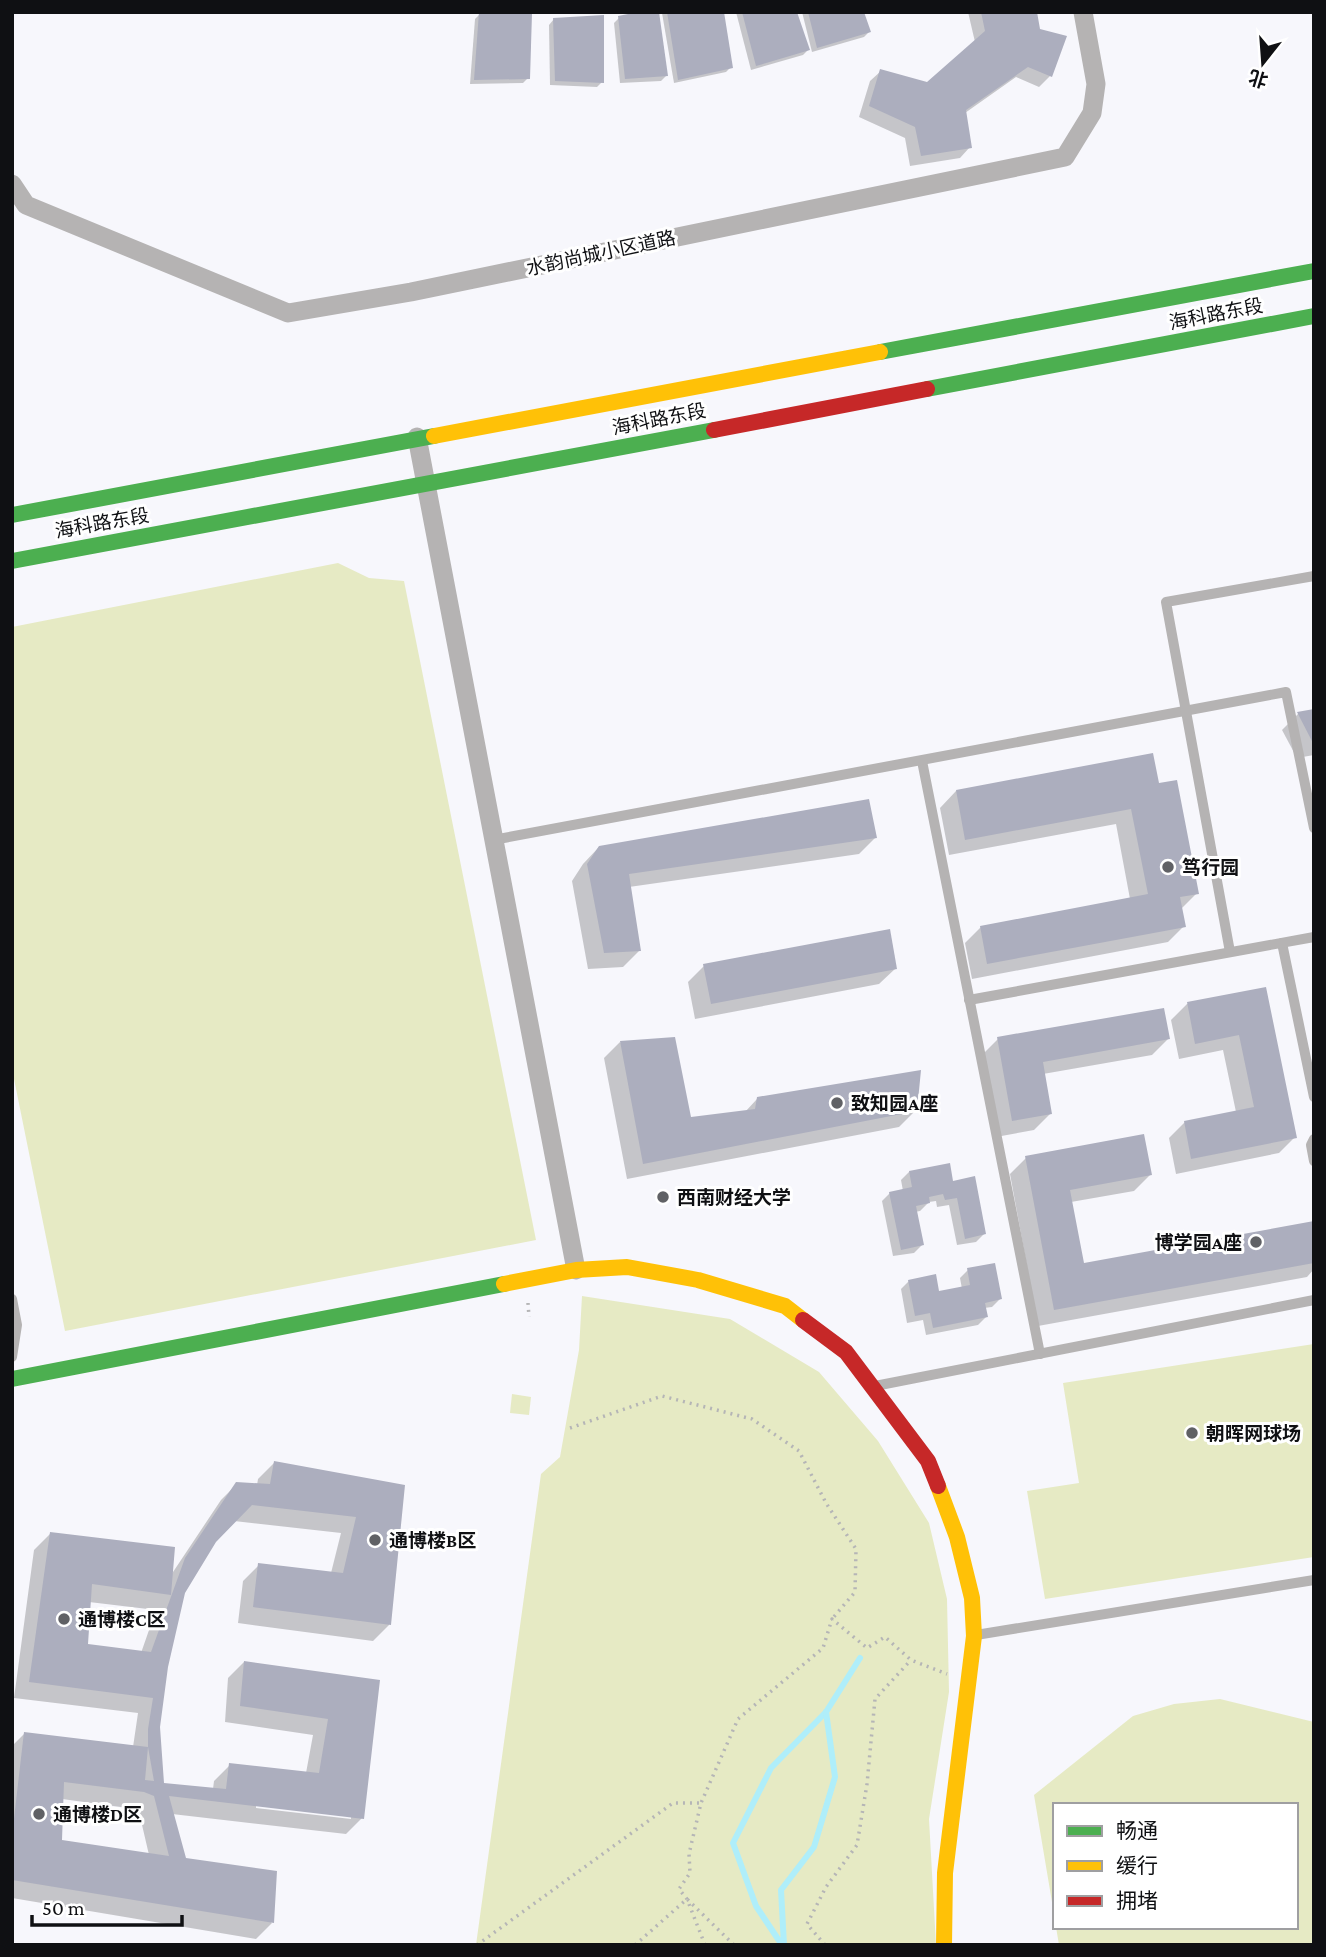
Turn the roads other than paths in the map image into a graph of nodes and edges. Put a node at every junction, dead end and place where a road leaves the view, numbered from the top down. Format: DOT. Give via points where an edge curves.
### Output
graph roads {
  1 [pos="1083,12"];
  2 [pos="12,184"];
  3 [pos="1314,271"];
  4 [pos="1314,316"];
  5 [pos="417,437"];
  6 [pos="426,485"];
  7 [pos="12,515"];
  8 [pos="12,561"];
  9 [pos="1314,576"];
  10 [pos="1186,711"];
  11 [pos="922,761"];
  12 [pos="1314,828"];
  13 [pos="493,840"];
  14 [pos="1314,937"];
  15 [pos="1282,943"];
  16 [pos="1230,952"];
  17 [pos="969,1000"];
  18 [pos="1314,1097"];
  19 [pos="1314,1139"];
  20 [pos="1314,1161"];
  21 [pos="576,1270"];
  22 [pos="12,1299"];
  23 [pos="1314,1300"];
  24 [pos="1040,1354"];
  25 [pos="12,1357"];
  26 [pos="12,1379"];
  27 [pos="874,1386"];
  28 [pos="1314,1580"];
  29 [pos="974,1636"];
  30 [pos="944,1945"];
  1 -- 2 [label="street, 水韵尚城小区道路" via="1096,84 1092,113 1065,157 411,292 288,313 26,205"];
  3 -- 5 [label="main road, 海科路东段"];
  4 -- 6 [label="main road, 海科路东段"];
  5 -- 6 [label="street"];
  5 -- 7 [label="main road, 海科路东段"];
  6 -- 8 [label="main road, 海科路东段"];
  6 -- 13 [label="street"];
  9 -- 10 [label="lane" via="1166,602"];
  10 -- 11 [label="lane"];
  10 -- 12 [label="lane" via="1286,692"];
  10 -- 16 [label="lane"];
  11 -- 13 [label="lane"];
  11 -- 17 [label="lane"];
  13 -- 21 [label="street"];
  14 -- 15 [label="lane"];
  15 -- 16 [label="lane"];
  15 -- 18 [label="lane"];
  16 -- 17 [label="lane"];
  17 -- 24 [label="lane"];
  19 -- 20 [label="lane"];
  21 -- 26 [label="main road"];
  21 -- 27 [label="main road" via="627,1267 698,1280 785,1306 846,1352"];
  22 -- 25 [label="lane" via="17,1325"];
  23 -- 24 [label="lane"];
  24 -- 27 [label="lane"];
  27 -- 29 [label="main road" via="928,1461 957,1537 972,1598"];
  28 -- 29 [label="lane"];
  29 -- 30 [label="main road" via="945,1873"];
}
